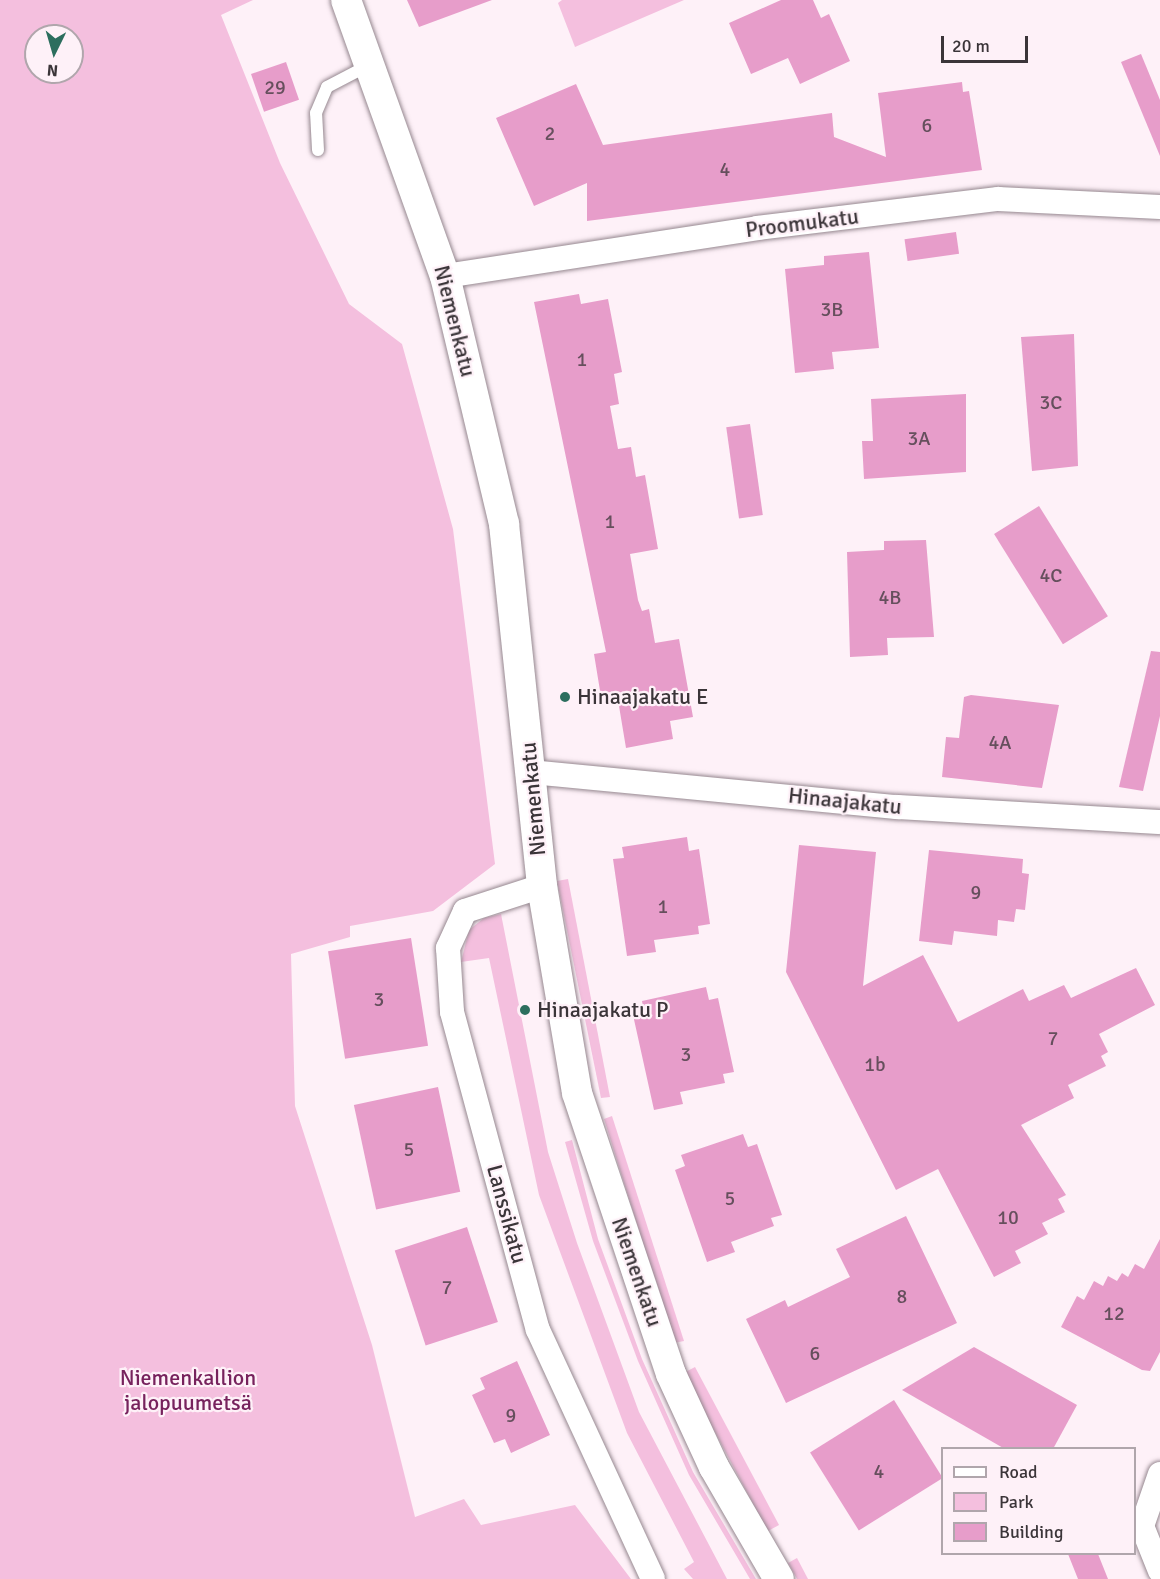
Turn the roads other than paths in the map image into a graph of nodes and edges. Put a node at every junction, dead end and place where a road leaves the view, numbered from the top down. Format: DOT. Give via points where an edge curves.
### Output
graph roads {
  1 [pos="346,0"];
  2 [pos="369,65"];
  3 [pos="318,150"];
  4 [pos="1160,207"];
  5 [pos="446,276"];
  6 [pos="531,772"];
  7 [pos="1160,822"];
  8 [pos="542,886"];
  9 [pos="1160,1474"];
  10 [pos="1160,1570"];
  11 [pos="653,1579"];
  12 [pos="779,1579"];
  1 -- 2 [label="street, Niemenkatu"];
  2 -- 3 [label="lane" via="327,87 316,113"];
  2 -- 5 [label="street, Niemenkatu"];
  4 -- 5 [label="street, Proomukatu" via="998,199 757,228"];
  5 -- 6 [label="street, Niemenkatu" via="504,524"];
  6 -- 7 [label="street, Hinaajakatu" via="897,807"];
  6 -- 8 [label="street, Niemenkatu"];
  8 -- 11 [label="street, Lanssikatu" via="465,911 448,948 452,1012 538,1330"];
  8 -- 12 [label="street, Niemenkatu" via="577,1094 671,1374 714,1467"];
  9 -- 10 [label="street" via="1142,1526"];
}
